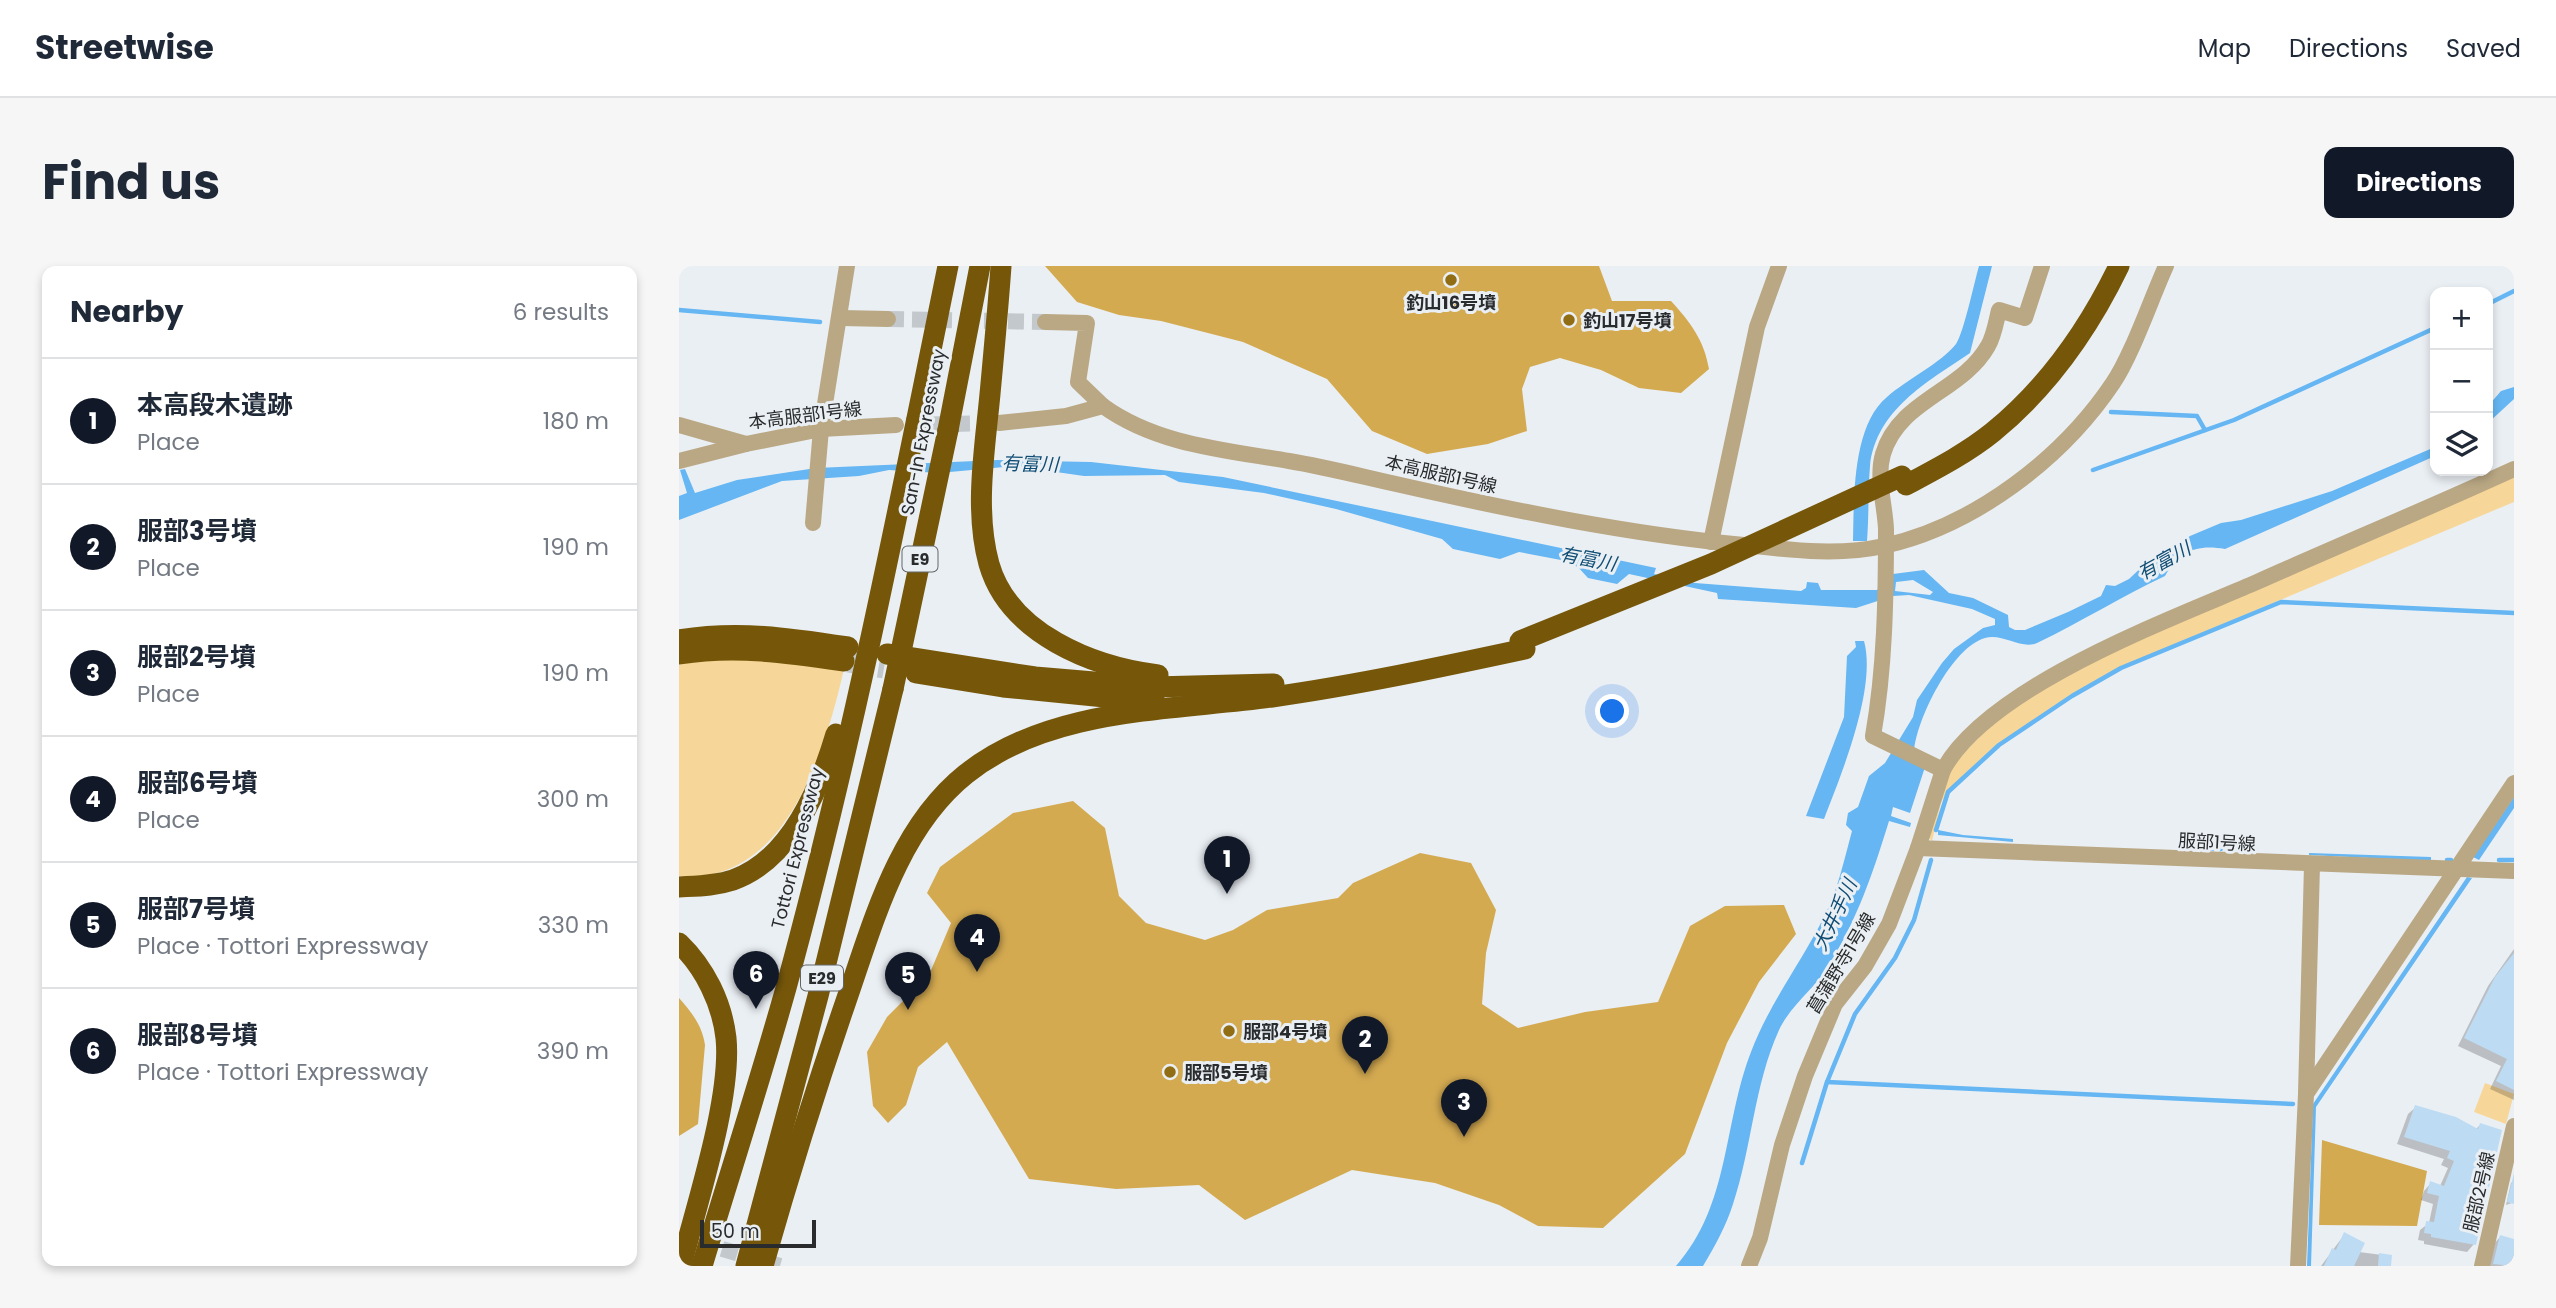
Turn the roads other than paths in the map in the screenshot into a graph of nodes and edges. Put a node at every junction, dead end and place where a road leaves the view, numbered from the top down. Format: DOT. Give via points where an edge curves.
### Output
graph roads {
  1 [pos="847,266"];
  2 [pos="948,266"];
  3 [pos="980,266"];
  4 [pos="1001,266"];
  5 [pos="1779,266"];
  6 [pos="2042,266"];
  7 [pos="2108,266"];
  8 [pos="2119,266"];
  9 [pos="2166,266"];
  10 [pos="841,318"];
  11 [pos="888,319"];
  12 [pos="1045,322"];
  13 [pos="1103,406"];
  14 [pos="679,425"];
  15 [pos="993,426"];
  16 [pos="905,428"];
  17 [pos="821,429"];
  18 [pos="746,444"];
  19 [pos="679,461"];
  20 [pos="2514,469"];
  21 [pos="1904,481"];
  22 [pos="813,523"];
  23 [pos="1711,542"];
  24 [pos="1885,551"];
  25 [pos="877,608"];
  26 [pos="679,640"];
  27 [pos="1523,645"];
  28 [pos="679,654"];
  29 [pos="859,681"];
  30 [pos="1272,684"];
  31 [pos="893,689"];
  32 [pos="1189,705"];
  33 [pos="1939,768"];
  34 [pos="2514,783"];
  35 [pos="1918,848"];
  36 [pos="2312,865"];
  37 [pos="2455,870"];
  38 [pos="2514,871"];
  39 [pos="679,887"];
  40 [pos="679,943"];
  41 [pos="2306,1094"];
  42 [pos="2514,1126"];
  43 [pos="2483,1265"];
  44 [pos="681,1266"];
  45 [pos="702,1266"];
  46 [pos="747,1266"];
  47 [pos="763,1266"];
  48 [pos="1749,1266"];
  49 [pos="2298,1266"];
  1 -- 10 [label="street"];
  2 -- 16 [label="highway, San-In Expressway / E9"];
  3 -- 31 [label="highway, San-In Expressway / E9, bridge"];
  4 -- 15 [label="highway"];
  5 -- 23 [label="street" via="1756,327"];
  6 -- 24 [label="street" via="2025,318 1999,310 1990,344 1977,362 1901,419 1889,438 1880,474"];
  7 -- 21 [label="highway" via="2076,324 2013,400 1953,449"];
  8 -- 21 [label="highway" via="2085,328 2021,406 1959,456"];
  9 -- 24 [label="street, 本高服部1号線" via="2114,382 2063,443 1977,509"];
  10 -- 11 [label="street"];
  10 -- 17 [label="street"];
  12 -- 13 [label="street, 本高服部1号線" via="1087,323 1078,382"];
  13 -- 15 [label="street"];
  13 -- 23 [label="street, 本高服部1号線" via="1139,428 1177,441 1509,509"];
  14 -- 18 [label="street, 本高服部1号線"];
  15 -- 30 [label="highway" via="983,513 989,564 1005,595 1025,619 1054,643 1142,673"];
  16 -- 17 [label="street, 本高服部1号線"];
  16 -- 25 [label="highway, San-In Expressway / E9" via="897,517"];
  17 -- 18 [label="street, 本高服部1号線"];
  17 -- 22 [label="street"];
  18 -- 19 [label="street"];
  20 -- 33 [label="street, 菖蒲野寺1号線" via="2092,656 2019,697 1978,727"];
  21 -- 27 [label="highway, bridge"];
  23 -- 24 [label="street, 本高服部1号線" via="1835,552"];
  24 -- 33 [label="street" via="1881,691 1873,736"];
  25 -- 29 [label="highway, San-In Expressway / E9"];
  25 -- 39 [label="highway" via="834,742 793,830 745,875 717,884"];
  26 -- 28 [label="highway" via="757,634 846,654 775,650"];
  27 -- 30 [label="highway" via="1385,671"];
  27 -- 32 [label="highway" via="1389,679"];
  29 -- 45 [label="highway, Tottori Expressway / E29" via="786,987"];
  30 -- 32 [label="highway" via="1153,687 886,661 1003,687"];
  31 -- 46 [label="highway, E29"];
  32 -- 47 [label="highway" via="1042,733 967,773 926,816 904,853 861,958 797,1147"];
  33 -- 35 [label="street, 菖蒲野寺1号線"];
  34 -- 37 [label="street"];
  35 -- 36 [label="street, 服部1号線"];
  35 -- 48 [label="street, 菖蒲野寺1号線" via="1889,924 1865,966 1835,1004 1805,1076"];
  36 -- 37 [label="street, 服部1号線"];
  36 -- 41 [label="street"];
  37 -- 38 [label="street, 服部1号線"];
  37 -- 41 [label="street"];
  40 -- 44 [label="highway" via="718,1001 726,1039 718,1110"];
  41 -- 49 [label="street"];
  42 -- 43 [label="street, 服部2号線"];
}
